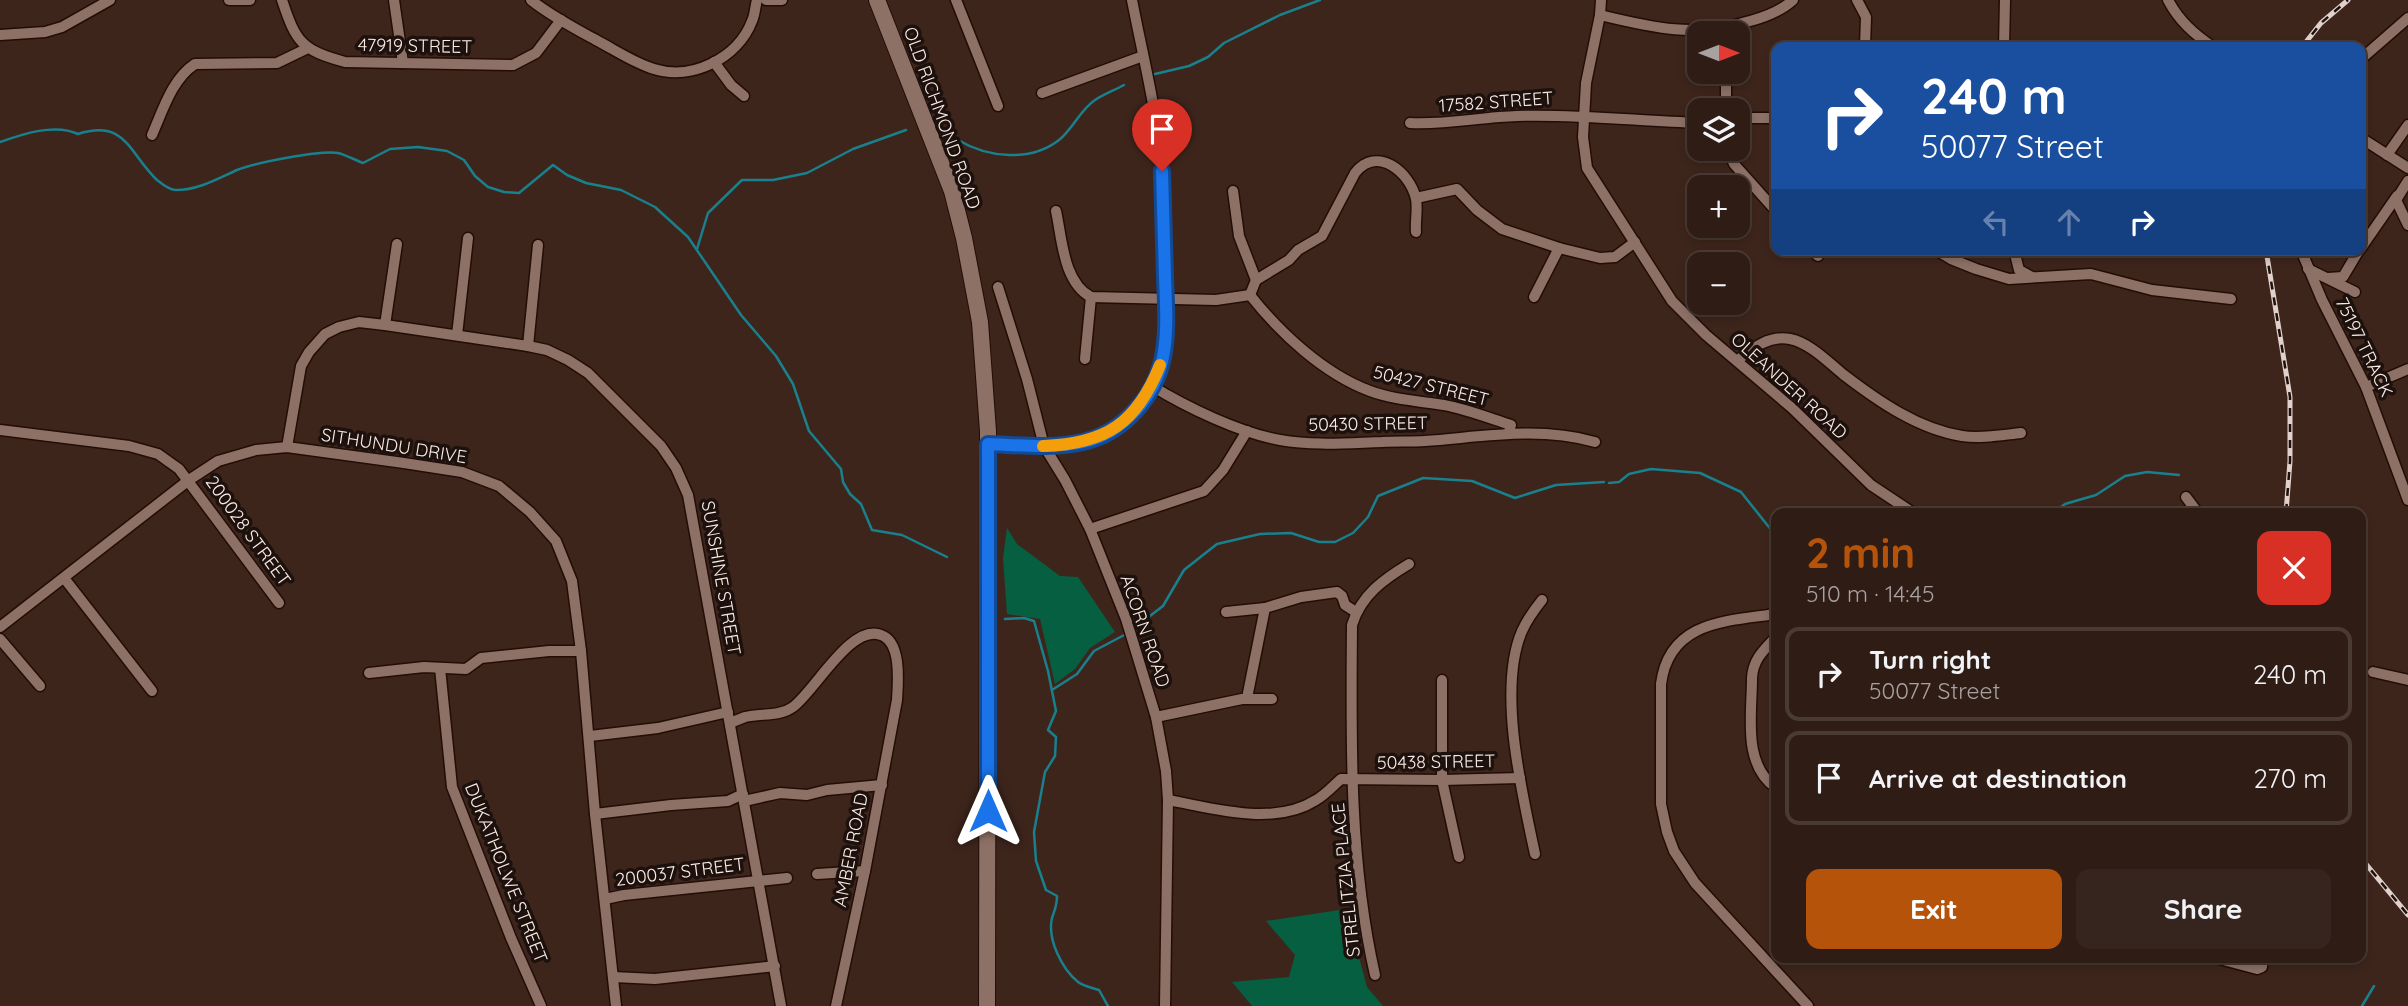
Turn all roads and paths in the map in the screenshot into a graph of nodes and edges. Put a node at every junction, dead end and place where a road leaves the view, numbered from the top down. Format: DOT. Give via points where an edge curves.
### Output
graph roads {
  1 [pos="110,0"];
  2 [pos="229,0"];
  3 [pos="250,0"];
  4 [pos="282,0"];
  5 [pos="394,0"];
  6 [pos="531,0"];
  7 [pos="757,0"];
  8 [pos="766,0"];
  9 [pos="782,0"];
  10 [pos="877,0"];
  11 [pos="956,0"];
  12 [pos="1132,0"];
  13 [pos="1601,0"];
  14 [pos="1793,0"];
  15 [pos="1857,0"];
  16 [pos="2005,0"];
  17 [pos="2168,0"];
  18 [pos="1600,15"];
  19 [pos="2408,18"];
  20 [pos="561,20"];
  21 [pos="1750,22"];
  22 [pos="1687,31"];
  23 [pos="0,35"];
  24 [pos="1865,42"];
  25 [pos="2004,42"];
  26 [pos="2206,42"];
  27 [pos="308,48"];
  28 [pos="2366,55"];
  29 [pos="1143,56"];
  30 [pos="714,62"];
  31 [pos="403,63"];
  32 [pos="1042,93"];
  33 [pos="744,96"];
  34 [pos="998,106"];
  35 [pos="1584,116"];
  36 [pos="1750,118"];
  37 [pos="1771,118"];
  38 [pos="1687,122"];
  39 [pos="1410,123"];
  40 [pos="2408,125"];
  41 [pos="152,135"];
  42 [pos="2366,141"];
  43 [pos="2387,155"];
  44 [pos="1733,161"];
  45 [pos="2408,168"];
  46 [pos="2408,181"];
  47 [pos="1233,191"];
  48 [pos="2397,196"];
  49 [pos="1416,198"];
  50 [pos="1771,205"];
  51 [pos="1056,211"];
  52 [pos="2408,225"];
  53 [pos="1416,232"];
  54 [pos="468,238"];
  55 [pos="2366,240"];
  56 [pos="1635,242"];
  57 [pos="397,244"];
  58 [pos="538,245"];
  59 [pos="1559,248"];
  60 [pos="1946,256"];
  61 [pos="2016,256"];
  62 [pos="2303,256"];
  63 [pos="2356,256"];
  64 [pos="2308,270"];
  65 [pos="2035,278"];
  66 [pos="2325,278"];
  67 [pos="1256,280"];
  68 [pos="998,287"];
  69 [pos="2355,292"];
  70 [pos="1250,295"];
  71 [pos="1091,296"];
  72 [pos="1534,297"];
  73 [pos="1166,299"];
  74 [pos="2231,299"];
  75 [pos="385,325"];
  76 [pos="457,335"];
  77 [pos="528,346"];
  78 [pos="1085,359"];
  79 [pos="1738,360"];
  80 [pos="2408,369"];
  81 [pos="1152,386"];
  82 [pos="2366,387"];
  83 [pos="1510,429"];
  84 [pos="0,430"];
  85 [pos="1247,432"];
  86 [pos="2021,433"];
  87 [pos="1595,442"];
  88 [pos="988,444"];
  89 [pos="1044,446"];
  90 [pos="287,447"];
  91 [pos="188,480"];
  92 [pos="2186,497"];
  93 [pos="2408,500"];
  94 [pos="1906,508"];
  95 [pos="2195,508"];
  96 [pos="1090,529"];
  97 [pos="1409,565"];
  98 [pos="64,578"];
  99 [pos="1542,600"];
  100 [pos="279,603"];
  101 [pos="1265,608"];
  102 [pos="1226,612"];
  103 [pos="1356,612"];
  104 [pos="1771,615"];
  105 [pos="0,627"];
  106 [pos="0,639"];
  107 [pos="1771,642"];
  108 [pos="581,651"];
  109 [pos="440,667"];
  110 [pos="2373,672"];
  111 [pos="369,673"];
  112 [pos="1442,680"];
  113 [pos="2408,680"];
  114 [pos="40,686"];
  115 [pos="152,691"];
  116 [pos="1247,698"];
  117 [pos="1272,699"];
  118 [pos="1156,717"];
  119 [pos="729,718"];
  120 [pos="590,736"];
  121 [pos="1520,778"];
  122 [pos="1352,780"];
  123 [pos="1442,780"];
  124 [pos="1771,783"];
  125 [pos="882,785"];
  126 [pos="743,797"];
  127 [pos="1168,800"];
  128 [pos="595,814"];
  129 [pos="1535,854"];
  130 [pos="1459,857"];
  131 [pos="865,871"];
  132 [pos="817,874"];
  133 [pos="787,878"];
  134 [pos="759,880"];
  135 [pos="605,899"];
  136 [pos="2234,963"];
  137 [pos="2261,963"];
  138 [pos="775,966"];
  139 [pos="1375,975"];
  140 [pos="613,977"];
  141 [pos="541,1006"];
  142 [pos="616,1006"];
  143 [pos="781,1006"];
  144 [pos="836,1006"];
  145 [pos="987,1006"];
  146 [pos="1165,1006"];
  147 [pos="1808,1006"];
  1 -- 23 [label="street" via="62,27"];
  2 -- 3 [label="street"];
  4 -- 27 [label="street" via="292,29"];
  5 -- 31 [label="street"];
  6 -- 20 [label="street"];
  7 -- 30 [label="street" via="741,41"];
  8 -- 9 [label="street"];
  10 -- 88 [label="street, OLD RICHMOND ROAD" via="952,191 964,238 980,322"];
  11 -- 34 [label="street"];
  12 -- 29 [label="street"];
  13 -- 18 [label="street, OLEANDER ROAD"];
  14 -- 21 [label="street"];
  15 -- 24 [label="street" via="1866,17"];
  16 -- 25 [label="street"];
  17 -- 26 [label="street" via="2178,17"];
  18 -- 22 [label="street"];
  18 -- 35 [label="street, OLEANDER ROAD"];
  19 -- 28 [label="street"];
  20 -- 30 [label="street" via="655,69 690,71"];
  20 -- 31 [label="street, 47919 STREET" via="536,53 513,65"];
  27 -- 31 [label="street, 47919 STREET" via="345,62"];
  27 -- 41 [label="street" via="277,63 195,64 177,83"];
  29 -- 32 [label="street"];
  29 -- 73 [label="street" via="1162,171"];
  30 -- 33 [label="street"];
  35 -- 38 [label="street, 17582 STREET"];
  35 -- 39 [label="street, 17582 STREET"];
  35 -- 56 [label="street, OLEANDER ROAD" via="1587,168"];
  36 -- 37 [label="street"];
  40 -- 43 [label="street"];
  42 -- 43 [label="street"];
  43 -- 45 [label="street"];
  44 -- 50 [label="street"];
  46 -- 48 [label="street"];
  47 -- 67 [label="street" via="1240,236"];
  48 -- 52 [label="street"];
  48 -- 55 [label="street"];
  49 -- 53 [label="street"];
  49 -- 59 [label="street" via="1457,189 1502,229"];
  49 -- 67 [label="street" via="1393,164 1360,167 1322,236"];
  51 -- 71 [label="street" via="1073,280 1080,291"];
  54 -- 76 [label="street"];
  56 -- 59 [label="street" via="1615,257"];
  56 -- 79 [label="street, OLEANDER ROAD" via="1672,301"];
  57 -- 75 [label="street"];
  58 -- 77 [label="street"];
  59 -- 72 [label="street"];
  60 -- 65 [label="street" via="2009,279"];
  61 -- 65 [label="street" via="2019,270"];
  62 -- 64 [label="street, 75197 TRACK"];
  63 -- 66 [label="street" via="2343,277"];
  64 -- 66 [label="street"];
  64 -- 82 [label="street, 75197 TRACK"];
  65 -- 74 [label="street" via="2096,275 2152,290"];
  66 -- 69 [label="street"];
  67 -- 70 [label="street"];
  68 -- 89 [label="street, ACORN ROAD"];
  70 -- 73 [label="street"];
  70 -- 83 [label="street, 50427 STREET" via="1311,358 1355,385 1394,399 1445,405"];
  71 -- 73 [label="street"];
  71 -- 78 [label="street"];
  73 -- 81 [label="street" via="1163,359"];
  75 -- 76 [label="street, SUNSHINE STREET"];
  75 -- 90 [label="street, SUNSHINE STREET" via="359,322 339,327 325,334 309,352 301,366"];
  76 -- 77 [label="street, SUNSHINE STREET"];
  77 -- 119 [label="street, SUNSHINE STREET" via="557,355 588,373 661,446 676,468 688,495"];
  79 -- 86 [label="street" via="1760,343 1789,339 1806,345 1875,399 1933,427 1962,436"];
  79 -- 94 [label="street, OLEANDER ROAD" via="1871,485"];
  80 -- 82 [label="street"];
  81 -- 85 [label="street, 50430 STREET"];
  81 -- 89 [label="street" via="1140,407 1120,425 1086,442"];
  82 -- 93 [label="street, 75197 TRACK"];
  83 -- 85 [label="street, 50430 STREET" via="1424,442 1279,440"];
  83 -- 87 [label="street, 50430 STREET"];
  84 -- 91 [label="street, 200028 STREET" via="149,451 169,460"];
  85 -- 96 [label="street" via="1204,491"];
  88 -- 89 [label="street"];
  88 -- 145 [label="street, OLD RICHMOND ROAD"];
  89 -- 96 [label="street, ACORN ROAD"];
  90 -- 91 [label="street, SITHUNDU DRIVE" via="218,461"];
  90 -- 108 [label="street, SITHUNDU DRIVE" via="462,472 499,486 556,541 572,581"];
  91 -- 98 [label="street, SITHUNDU DRIVE"];
  91 -- 100 [label="street, 200028 STREET"];
  92 -- 95 [label="street"];
  96 -- 118 [label="street, ACORN ROAD" via="1126,618"];
  97 -- 103 [label="street" via="1381,581"];
  98 -- 105 [label="street, SITHUNDU DRIVE"];
  98 -- 115 [label="street"];
  99 -- 121 [label="street" via="1521,632 1513,662"];
  101 -- 102 [label="street"];
  101 -- 103 [label="street" via="1337,592"];
  101 -- 116 [label="street"];
  103 -- 122 [label="street, STRELITZIA PLACE" via="1352,625"];
  104 -- 147 [label="street" via="1698,628 1677,645 1664,665 1661,804 1674,851 1691,876"];
  106 -- 114 [label="street"];
  107 -- 124 [label="street" via="1752,670 1752,718 1755,763"];
  108 -- 109 [label="street" via="481,658 466,668"];
  108 -- 120 [label="street, SITHUNDU DRIVE"];
  109 -- 111 [label="street"];
  109 -- 141 [label="street, DUKATHOLWE STREET" via="452,787"];
  110 -- 113 [label="street"];
  112 -- 123 [label="street"];
  116 -- 117 [label="street"];
  116 -- 118 [label="street"];
  118 -- 127 [label="street, ACORN ROAD"];
  119 -- 120 [label="street"];
  119 -- 125 [label="street, AMBER ROAD" via="784,713 862,635 870,632 886,637 898,673"];
  119 -- 126 [label="street, SUNSHINE STREET"];
  120 -- 128 [label="street, SITHUNDU DRIVE"];
  121 -- 123 [label="street, 50438 STREET"];
  121 -- 129 [label="street"];
  122 -- 123 [label="street, 50438 STREET"];
  122 -- 127 [label="street, STRELITZIA PLACE" via="1341,779 1316,801 1277,813"];
  122 -- 139 [label="street, STRELITZIA PLACE" via="1364,920"];
  123 -- 130 [label="street"];
  125 -- 126 [label="street" via="807,795"];
  125 -- 131 [label="street, AMBER ROAD"];
  126 -- 128 [label="street"];
  126 -- 134 [label="street, SUNSHINE STREET"];
  127 -- 146 [label="street, ACORN ROAD"];
  128 -- 135 [label="street, SITHUNDU DRIVE"];
  131 -- 132 [label="street"];
  131 -- 144 [label="street, AMBER ROAD"];
  133 -- 134 [label="street, 200037 STREET"];
  134 -- 135 [label="street, 200037 STREET"];
  134 -- 138 [label="street, SUNSHINE STREET"];
  135 -- 140 [label="street, SITHUNDU DRIVE"];
  136 -- 137 [label="street" via="2257,969"];
  138 -- 140 [label="street" via="655,979"];
  138 -- 143 [label="street, SUNSHINE STREET"];
  140 -- 142 [label="street, SITHUNDU DRIVE"];
}
